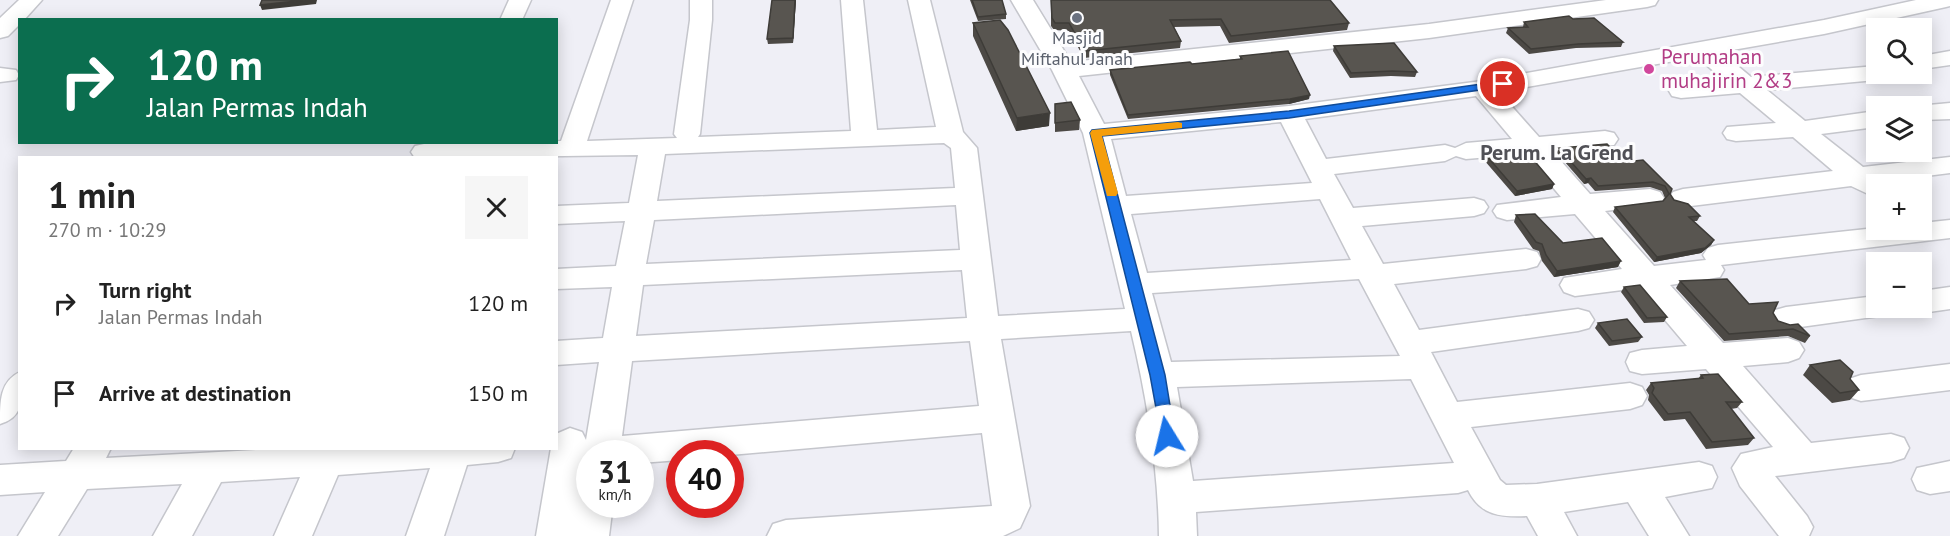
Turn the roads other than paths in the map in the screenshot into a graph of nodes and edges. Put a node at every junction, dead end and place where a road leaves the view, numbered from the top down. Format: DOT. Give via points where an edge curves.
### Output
graph roads {
  1 [pos="31,0"];
  2 [pos="520,0"];
  3 [pos="622,0"];
  4 [pos="700,0"];
  5 [pos="852,0"];
  6 [pos="919,0"];
  7 [pos="1022,0"];
  8 [pos="1036,0"];
  9 [pos="1647,0"];
  10 [pos="1938,5"];
  11 [pos="512,18"];
  12 [pos="5,29"];
  13 [pos="1702,49"];
  14 [pos="1064,70"];
  15 [pos="1866,74"];
  16 [pos="1747,85"];
  17 [pos="1482,88"];
  18 [pos="1681,91"];
  19 [pos="1950,111"];
  20 [pos="1932,113"];
  21 [pos="1289,114"];
  22 [pos="1866,120"];
  23 [pos="1800,129"];
  24 [pos="1096,133"];
  25 [pos="1736,133"];
  26 [pos="687,134"];
  27 [pos="951,136"];
  28 [pos="865,137"];
  29 [pos="1605,139"];
  30 [pos="1530,144"];
  31 [pos="653,147"];
  32 [pos="571,148"];
  33 [pos="424,152"];
  34 [pos="1950,165"];
  35 [pos="1913,174"];
  36 [pos="1315,180"];
  37 [pos="1866,184"];
  38 [pos="1866,185"];
  39 [pos="969,196"];
  40 [pos="1650,198"];
  41 [pos="1683,198"];
  42 [pos="1583,204"];
  43 [pos="1115,206"];
  44 [pos="1474,207"];
  45 [pos="643,210"];
  46 [pos="1507,211"];
  47 [pos="558,215"];
  48 [pos="1343,218"];
  49 [pos="1932,231"];
  50 [pos="1866,240"];
  51 [pos="1950,254"];
  52 [pos="976,259"];
  53 [pos="1526,259"];
  54 [pos="1364,273"];
  55 [pos="629,275"];
  56 [pos="1646,278"];
  57 [pos="558,279"];
  58 [pos="1135,284"];
  59 [pos="1575,285"];
  60 [pos="1950,298"];
  61 [pos="1932,301"];
  62 [pos="1866,308"];
  63 [pos="1786,318"];
  64 [pos="1143,319"];
  65 [pos="1578,320"];
  66 [pos="984,330"];
  67 [pos="617,349"];
  68 [pos="1788,350"];
  69 [pos="558,353"];
  70 [pos="1408,355"];
  71 [pos="1716,357"];
  72 [pos="1642,362"];
  73 [pos="1158,375"];
  74 [pos="1950,377"];
  75 [pos="18,388"];
  76 [pos="1861,388"];
  77 [pos="1630,396"];
  78 [pos="0,411"];
  79 [pos="1448,416"];
  80 [pos="998,418"];
  81 [pos="589,440"];
  82 [pos="654,441"];
  83 [pos="1891,448"];
  84 [pos="480,450"];
  85 [pos="453,453"];
  86 [pos="1803,458"];
  87 [pos="86,461"];
  88 [pos="325,462"];
  89 [pos="211,466"];
  90 [pos="576,477"];
  91 [pos="1700,477"];
  92 [pos="1458,478"];
  93 [pos="0,480"];
  94 [pos="1638,487"];
  95 [pos="1177,498"];
  96 [pos="1537,500"];
  97 [pos="592,518"];
  98 [pos="1794,527"];
  99 [pos="37,536"];
  100 [pos="172,536"];
  101 [pos="293,536"];
  102 [pos="425,536"];
  103 [pos="555,536"];
  104 [pos="590,536"];
  105 [pos="786,536"];
  106 [pos="1178,536"];
  107 [pos="1558,536"];
  108 [pos="1670,536"];
  1 -- 12 [label="street"];
  2 -- 11 [label="street"];
  3 -- 32 [label="street"];
  4 -- 26 [label="street"];
  5 -- 28 [label="street"];
  6 -- 27 [label="street"];
  7 -- 8 [label="street"];
  7 -- 14 [label="street"];
  9 -- 14 [label="street" via="1351,39"];
  10 -- 13 [label="street"];
  13 -- 16 [label="street"];
  13 -- 17 [label="street"];
  14 -- 24 [label="street"];
  15 -- 16 [label="street"];
  16 -- 18 [label="street"];
  16 -- 23 [label="street"];
  17 -- 21 [label="street"];
  17 -- 30 [label="street"];
  19 -- 20 [label="street"];
  21 -- 24 [label="street"];
  21 -- 36 [label="street"];
  22 -- 23 [label="street"];
  23 -- 25 [label="street"];
  23 -- 37 [label="street"];
  24 -- 43 [label="street"];
  27 -- 28 [label="street"];
  27 -- 39 [label="street" via="964,148"];
  28 -- 31 [label="street"];
  29 -- 30 [label="street"];
  30 -- 36 [label="street" via="1456,152"];
  30 -- 42 [label="street"];
  31 -- 32 [label="street"];
  31 -- 45 [label="street"];
  32 -- 33 [label="street"];
  34 -- 35 [label="street"];
  36 -- 43 [label="street"];
  36 -- 48 [label="street"];
  38 -- 41 [label="street"];
  39 -- 45 [label="street"];
  39 -- 52 [label="street"];
  40 -- 42 [label="street"];
  42 -- 46 [label="street"];
  42 -- 56 [label="street"];
  43 -- 58 [label="street"];
  44 -- 48 [label="street"];
  45 -- 47 [label="street"];
  45 -- 55 [label="street"];
  48 -- 54 [label="street"];
  49 -- 51 [label="street"];
  50 -- 56 [label="street" via="1714,262"];
  52 -- 55 [label="street"];
  52 -- 66 [label="street"];
  53 -- 54 [label="street"];
  54 -- 58 [label="street"];
  54 -- 70 [label="street"];
  55 -- 57 [label="street"];
  55 -- 67 [label="street"];
  56 -- 59 [label="street"];
  56 -- 71 [label="street"];
  58 -- 64 [label="street"];
  60 -- 61 [label="street"];
  62 -- 63 [label="street"];
  64 -- 66 [label="street"];
  64 -- 73 [label="street"];
  65 -- 70 [label="street"];
  66 -- 67 [label="street"];
  66 -- 80 [label="street"];
  67 -- 69 [label="street"];
  67 -- 81 [label="street"];
  68 -- 71 [label="street"];
  70 -- 73 [label="street"];
  70 -- 79 [label="street"];
  71 -- 72 [label="street"];
  71 -- 86 [label="street"];
  73 -- 95 [label="street"];
  74 -- 76 [label="street"];
  75 -- 78 [label="street"];
  77 -- 79 [label="street"];
  79 -- 96 [label="street" via="1492,496 1504,501"];
  80 -- 82 [label="street"];
  80 -- 105 [label="street" via="1011,506 1005,519 980,524"];
  83 -- 86 [label="street"];
  84 -- 85 [label="street"];
  85 -- 88 [label="street"];
  85 -- 102 [label="street"];
  86 -- 98 [label="street" via="1754,464 1750,468"];
  87 -- 89 [label="street"];
  87 -- 93 [label="street"];
  87 -- 99 [label="street"];
  88 -- 89 [label="street"];
  88 -- 101 [label="street"];
  89 -- 100 [label="street"];
  90 -- 103 [label="street"];
  91 -- 94 [label="street"];
  92 -- 95 [label="street"];
  94 -- 96 [label="street"];
  94 -- 108 [label="street"];
  95 -- 106 [label="street"];
  96 -- 107 [label="street"];
  97 -- 104 [label="street"];
}
